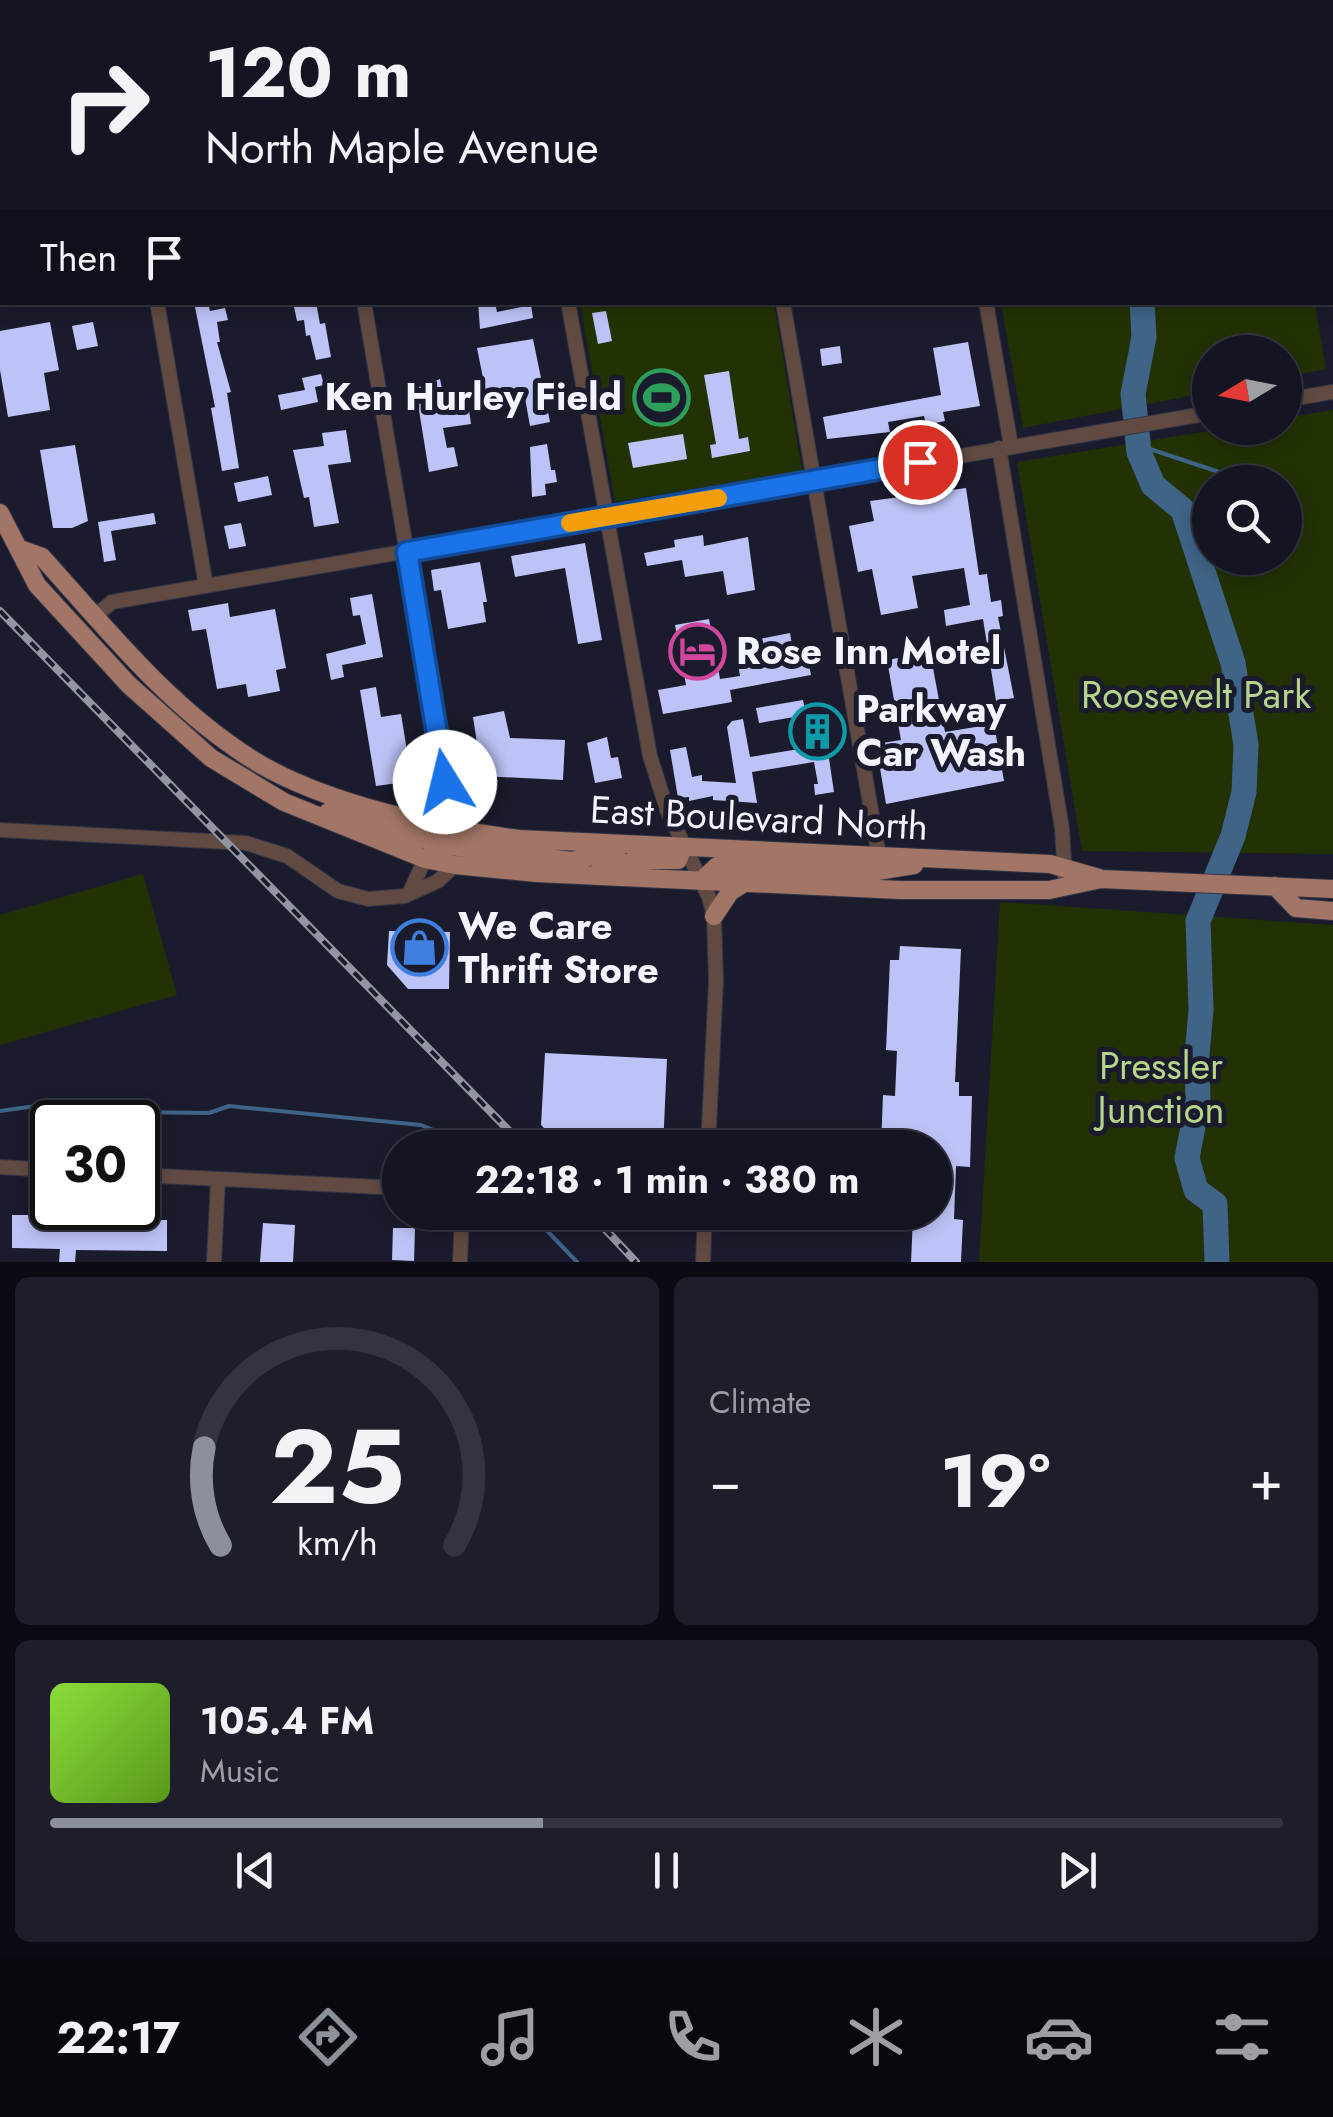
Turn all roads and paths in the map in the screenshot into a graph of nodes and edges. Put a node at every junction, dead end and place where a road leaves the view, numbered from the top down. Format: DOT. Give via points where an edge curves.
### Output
graph roads {
  1 [pos="158,305"];
  2 [pos="365,305"];
  3 [pos="569,305"];
  4 [pos="784,305"];
  5 [pos="986,305"];
  6 [pos="1333,392"];
  7 [pos="1302,397"];
  8 [pos="1192,415"];
  9 [pos="1005,447"];
  10 [pos="813,481"];
  11 [pos="0,513"];
  12 [pos="606,517"];
  13 [pos="407,552"];
  14 [pos="22,558"];
  15 [pos="206,586"];
  16 [pos="95,616"];
  17 [pos="445,782"];
  18 [pos="284,802"];
  19 [pos="406,818"];
  20 [pos="450,829"];
  21 [pos="0,830"];
  22 [pos="638,845"];
  23 [pos="682,847"];
  24 [pos="878,856"];
  25 [pos="425,858"];
  26 [pos="950,859"];
  27 [pos="455,865"];
  28 [pos="584,875"];
  29 [pos="1065,877"];
  30 [pos="701,881"];
  31 [pos="744,883"];
  32 [pos="1275,886"];
  33 [pos="1333,889"];
  34 [pos="409,894"];
  35 [pos="1333,910"];
  36 [pos="714,916"];
  37 [pos="709,1130"];
  38 [pos="0,1167"];
  39 [pos="30,1169"];
  40 [pos="160,1176"];
  41 [pos="218,1179"];
  42 [pos="382,1187"];
  43 [pos="461,1230"];
  44 [pos="704,1230"];
  45 [pos="214,1262"];
  46 [pos="460,1262"];
  47 [pos="703,1262"];
  1 -- 15 [label="street"];
  2 -- 13 [label="street"];
  3 -- 12 [label="street"];
  4 -- 10 [label="street"];
  5 -- 9 [label="street"];
  6 -- 7 [label="street"];
  8 -- 9 [label="street"];
  9 -- 10 [label="street"];
  9 -- 29 [label="street"];
  10 -- 12 [label="street"];
  10 -- 24 [label="street"];
  11 -- 14 [label="main road"];
  12 -- 13 [label="street"];
  12 -- 23 [label="street" via="650,756"];
  13 -- 15 [label="street"];
  13 -- 17 [label="street"];
  14 -- 16 [label="main road" via="42,557"];
  14 -- 18 [label="main road" via="37,585 158,712 211,758"];
  15 -- 16 [label="street" via="112,602"];
  16 -- 19 [label="main road" via="190,714 251,759 302,784"];
  17 -- 19 [label="street" via="428,808"];
  17 -- 20 [label="street"];
  18 -- 20 [label="main road" via="419,838"];
  18 -- 25 [label="main road, East Boulevard North"];
  19 -- 20 [label="main road"];
  20 -- 22 [label="main road, East Boulevard North" via="519,840"];
  21 -- 34 [label="street" via="246,843 286,856 352,896"];
  22 -- 23 [label="main road, East Boulevard North"];
  22 -- 25 [label="main road" via="572,861 450,846 438,846"];
  23 -- 24 [label="main road, East Boulevard North"];
  23 -- 28 [label="main road" via="672,862 638,860"];
  23 -- 30 [label="street"];
  24 -- 26 [label="main road, East Boulevard North"];
  25 -- 27 [label="main road, East Boulevard North"];
  25 -- 34 [label="street"];
  26 -- 29 [label="main road, East Boulevard North" via="1050,864"];
  26 -- 30 [label="main road" via="865,873 717,866"];
  27 -- 28 [label="main road, East Boulevard North"];
  27 -- 34 [label="street"];
  28 -- 30 [label="main road, East Boulevard North"];
  29 -- 31 [label="main road, East Boulevard North" via="985,880 936,890"];
  29 -- 32 [label="main road, East Boulevard North"];
  30 -- 31 [label="main road, East Boulevard North"];
  30 -- 36 [label="street"];
  31 -- 36 [label="main road"];
  32 -- 33 [label="main road, East Boulevard North"];
  32 -- 35 [label="main road" via="1296,908"];
  36 -- 37 [label="street"];
  38 -- 39 [label="street"];
  40 -- 41 [label="street"];
  41 -- 42 [label="street"];
  41 -- 45 [label="street"];
  43 -- 46 [label="street"];
  44 -- 47 [label="street"];
}
